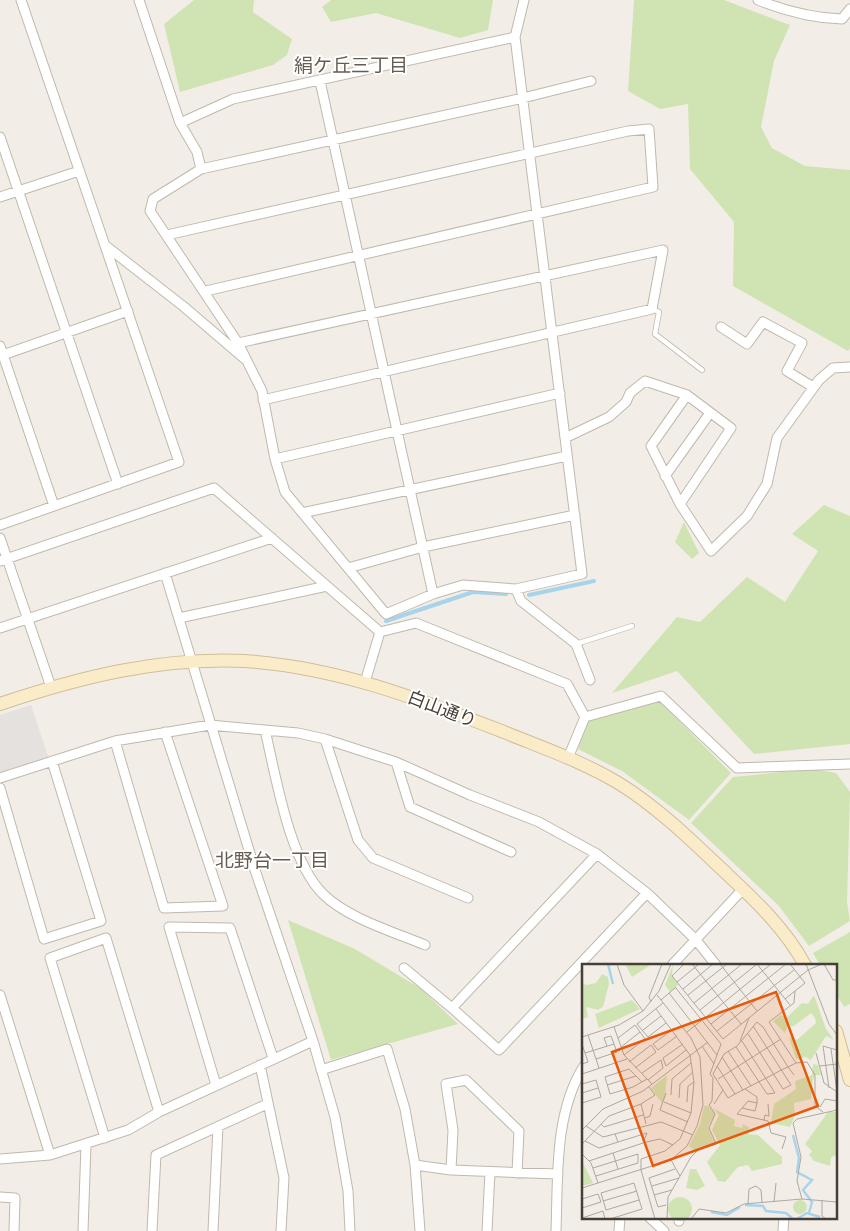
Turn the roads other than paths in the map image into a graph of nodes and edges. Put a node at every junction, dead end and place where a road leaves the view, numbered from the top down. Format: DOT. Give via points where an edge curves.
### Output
graph roads {
  1 [pos="20,0"];
  2 [pos="139,0"];
  3 [pos="524,0"];
  4 [pos="758,0"];
  5 [pos="850,9"];
  6 [pos="515,37"];
  7 [pos="320,81"];
  8 [pos="591,81"];
  9 [pos="523,98"];
  10 [pos="180,123"];
  11 [pos="0,137"];
  12 [pos="333,140"];
  13 [pos="530,153"];
  14 [pos="201,169"];
  15 [pos="79,170"];
  16 [pos="18,191"];
  17 [pos="345,195"];
  18 [pos="0,197"];
  19 [pos="537,214"];
  20 [pos="167,236"];
  21 [pos="105,245"];
  22 [pos="358,256"];
  23 [pos="545,276"];
  24 [pos="206,291"];
  25 [pos="652,309"];
  26 [pos="128,311"];
  27 [pos="371,314"];
  28 [pos="721,327"];
  29 [pos="66,333"];
  30 [pos="552,334"];
  31 [pos="238,343"];
  32 [pos="1,352"];
  33 [pos="247,361"];
  34 [pos="850,367"];
  35 [pos="702,370"];
  36 [pos="384,372"];
  37 [pos="813,387"];
  38 [pos="560,393"];
  39 [pos="687,395"];
  40 [pos="263,400"];
  41 [pos="710,413"];
  42 [pos="397,431"];
  43 [pos="565,438"];
  44 [pos="567,456"];
  45 [pos="275,459"];
  46 [pos="665,476"];
  47 [pos="118,484"];
  48 [pos="410,490"];
  49 [pos="680,504"];
  50 [pos="54,506"];
  51 [pos="302,513"];
  52 [pos="575,515"];
  53 [pos="0,525"];
  54 [pos="0,538"];
  55 [pos="272,538"];
  56 [pos="423,547"];
  57 [pos="4,560"];
  58 [pos="348,568"];
  59 [pos="165,573"];
  60 [pos="327,586"];
  61 [pos="516,589"];
  62 [pos="433,594"];
  63 [pos="179,618"];
  64 [pos="28,619"];
  65 [pos="632,626"];
  66 [pos="0,628"];
  67 [pos="380,632"];
  68 [pos="576,644"];
  69 [pos="193,661"];
  70 [pos="590,680"];
  71 [pos="365,682"];
  72 [pos="51,687"];
  73 [pos="0,704"];
  74 [pos="585,717"];
  75 [pos="210,725"];
  76 [pos="264,730"];
  77 [pos="165,732"];
  78 [pos="325,739"];
  79 [pos="115,741"];
  80 [pos="568,758"];
  81 [pos="52,761"];
  82 [pos="396,762"];
  83 [pos="850,764"];
  84 [pos="0,778"];
  85 [pos="0,788"];
  86 [pos="511,852"];
  87 [pos="597,854"];
  88 [pos="743,890"];
  89 [pos="647,893"];
  90 [pos="468,898"];
  91 [pos="696,940"];
  92 [pos="425,945"];
  93 [pos="673,964"];
  94 [pos="715,964"];
  95 [pos="804,964"];
  96 [pos="404,968"];
  97 [pos="0,995"];
  98 [pos="452,1008"];
  99 [pos="838,1038"];
  100 [pos="313,1041"];
  101 [pos="273,1058"];
  102 [pos="260,1065"];
  103 [pos="582,1069"];
  104 [pos="321,1070"];
  105 [pos="850,1080"];
  106 [pos="216,1085"];
  107 [pos="267,1104"];
  108 [pos="159,1112"];
  109 [pos="218,1127"];
  110 [pos="105,1138"];
  111 [pos="86,1145"];
  112 [pos="50,1155"];
  113 [pos="0,1159"];
  114 [pos="415,1165"];
  115 [pos="452,1170"];
  116 [pos="490,1172"];
  117 [pos="518,1173"];
  118 [pos="558,1174"];
  119 [pos="0,1198"];
  120 [pos="620,1218"];
  121 [pos="650,1218"];
  122 [pos="784,1218"];
  123 [pos="14,1231"];
  124 [pos="83,1231"];
  125 [pos="152,1231"];
  126 [pos="213,1231"];
  127 [pos="281,1231"];
  128 [pos="350,1231"];
  129 [pos="420,1231"];
  130 [pos="487,1231"];
  131 [pos="556,1231"];
  132 [pos="619,1231"];
  133 [pos="664,1231"];
  134 [pos="783,1231"];
  1 -- 15 [label="street"];
  2 -- 10 [label="street"];
  3 -- 6 [label="street"];
  4 -- 5 [label="street" via="780,9 822,18 842,19"];
  6 -- 7 [label="street"];
  6 -- 9 [label="street"];
  7 -- 10 [label="street" via="233,99"];
  7 -- 12 [label="street"];
  8 -- 9 [label="street"];
  9 -- 12 [label="street"];
  9 -- 13 [label="street"];
  10 -- 14 [label="street" via="197,152"];
  11 -- 16 [label="street"];
  12 -- 14 [label="street"];
  12 -- 17 [label="street"];
  13 -- 17 [label="street"];
  13 -- 19 [label="street"];
  13 -- 19 [label="street" via="649,128 653,187"];
  14 -- 20 [label="street" via="153,199 150,212"];
  15 -- 16 [label="street"];
  15 -- 21 [label="street"];
  16 -- 18 [label="street"];
  16 -- 29 [label="street"];
  17 -- 20 [label="street"];
  17 -- 22 [label="street"];
  19 -- 22 [label="street"];
  19 -- 23 [label="street"];
  20 -- 24 [label="street"];
  21 -- 26 [label="street"];
  21 -- 33 [label="street"];
  22 -- 24 [label="street"];
  22 -- 27 [label="street"];
  23 -- 25 [label="street" via="663,250"];
  23 -- 27 [label="street"];
  23 -- 30 [label="street"];
  24 -- 31 [label="street"];
  25 -- 30 [label="street"];
  25 -- 35 [label="lane" via="659,312 655,334"];
  26 -- 29 [label="street"];
  26 -- 47 [label="street" via="179,462"];
  27 -- 31 [label="street"];
  27 -- 36 [label="street"];
  28 -- 37 [label="street" via="746,344 763,322 802,344 787,371"];
  29 -- 32 [label="street"];
  29 -- 47 [label="street"];
  30 -- 36 [label="street"];
  30 -- 38 [label="street"];
  31 -- 33 [label="street"];
  32 -- 50 [label="street"];
  33 -- 40 [label="street"];
  34 -- 37 [label="street" via="833,368"];
  36 -- 40 [label="street"];
  36 -- 42 [label="street"];
  37 -- 49 [label="street" via="776,438 767,484 747,516 711,551"];
  38 -- 42 [label="street"];
  38 -- 43 [label="street"];
  39 -- 41 [label="street"];
  39 -- 43 [label="street" via="645,381 609,417"];
  39 -- 46 [label="street" via="651,446"];
  40 -- 45 [label="street"];
  41 -- 46 [label="street"];
  41 -- 49 [label="street" via="731,428"];
  42 -- 45 [label="street"];
  42 -- 48 [label="street"];
  43 -- 44 [label="street"];
  44 -- 48 [label="street"];
  44 -- 52 [label="street"];
  45 -- 51 [label="street" via="285,492"];
  46 -- 49 [label="street"];
  47 -- 50 [label="street"];
  48 -- 51 [label="street"];
  48 -- 56 [label="street"];
  50 -- 53 [label="street"];
  51 -- 58 [label="street"];
  52 -- 56 [label="street"];
  52 -- 61 [label="street" via="582,574"];
  54 -- 57 [label="street"];
  55 -- 57 [label="street" via="214,488"];
  55 -- 59 [label="street"];
  55 -- 60 [label="street"];
  56 -- 58 [label="street"];
  56 -- 62 [label="street"];
  57 -- 64 [label="street"];
  58 -- 62 [label="street" via="386,614"];
  59 -- 63 [label="street"];
  59 -- 64 [label="street"];
  60 -- 63 [label="street"];
  60 -- 67 [label="street"];
  61 -- 62 [label="street" via="463,585"];
  61 -- 68 [label="street" via="521,601"];
  63 -- 69 [label="street"];
  64 -- 66 [label="street"];
  64 -- 72 [label="street"];
  65 -- 68 [label="lane"];
  67 -- 71 [label="street"];
  67 -- 74 [label="street" via="416,623 567,684"];
  68 -- 70 [label="street"];
  69 -- 71 [label="street, 白山通り" via="276,664"];
  69 -- 72 [label="street, 白山通り" via="133,667"];
  69 -- 75 [label="street"];
  71 -- 80 [label="street, 白山通り" via="422,700"];
  72 -- 73 [label="street, 白山通り"];
  74 -- 80 [label="street"];
  74 -- 83 [label="street" via="661,696 737,768"];
  75 -- 76 [label="street"];
  75 -- 77 [label="street"];
  75 -- 100 [label="street"];
  76 -- 78 [label="street"];
  76 -- 92 [label="street" via="303,867 323,894 349,913"];
  77 -- 79 [label="street"];
  77 -- 79 [label="street" via="222,906 164,908"];
  78 -- 82 [label="street"];
  78 -- 90 [label="street" via="358,840 372,858"];
  79 -- 81 [label="street"];
  80 -- 88 [label="street, 白山通り" via="620,784 654,808"];
  81 -- 84 [label="street"];
  81 -- 85 [label="street" via="101,921 44,939"];
  82 -- 86 [label="street" via="410,807"];
  82 -- 87 [label="street" via="539,822"];
  87 -- 89 [label="street"];
  87 -- 98 [label="street"];
  88 -- 91 [label="street"];
  88 -- 95 [label="street, 白山通り" via="782,930"];
  89 -- 91 [label="street"];
  89 -- 98 [label="street" via="499,1050"];
  91 -- 93 [label="street"];
  91 -- 94 [label="street"];
  96 -- 98 [label="street"];
  97 -- 112 [label="street"];
  99 -- 105 [label="street"];
  100 -- 101 [label="street"];
  100 -- 104 [label="street"];
  101 -- 102 [label="street"];
  101 -- 106 [label="street" via="230,928 169,927"];
  102 -- 106 [label="street"];
  102 -- 107 [label="street"];
  103 -- 118 [label="street" via="565,1115"];
  104 -- 114 [label="street" via="387,1048 406,1108"];
  104 -- 128 [label="street" via="343,1153"];
  106 -- 108 [label="street"];
  107 -- 109 [label="street"];
  107 -- 127 [label="street" via="284,1178"];
  108 -- 110 [label="street" via="128,1130"];
  108 -- 110 [label="street" via="106,938 50,958"];
  109 -- 125 [label="street" via="156,1156"];
  109 -- 126 [label="street"];
  110 -- 111 [label="street"];
  111 -- 112 [label="street"];
  111 -- 124 [label="street"];
  112 -- 113 [label="street"];
  114 -- 115 [label="street"];
  114 -- 129 [label="street"];
  115 -- 116 [label="street"];
  115 -- 117 [label="street" via="453,1130 446,1084 466,1080 519,1131"];
  116 -- 117 [label="street"];
  116 -- 130 [label="street"];
  117 -- 118 [label="street"];
  118 -- 131 [label="street"];
  119 -- 123 [label="street" via="15,1198"];
  120 -- 132 [label="street"];
  121 -- 133 [label="street"];
  122 -- 134 [label="street"];
}
